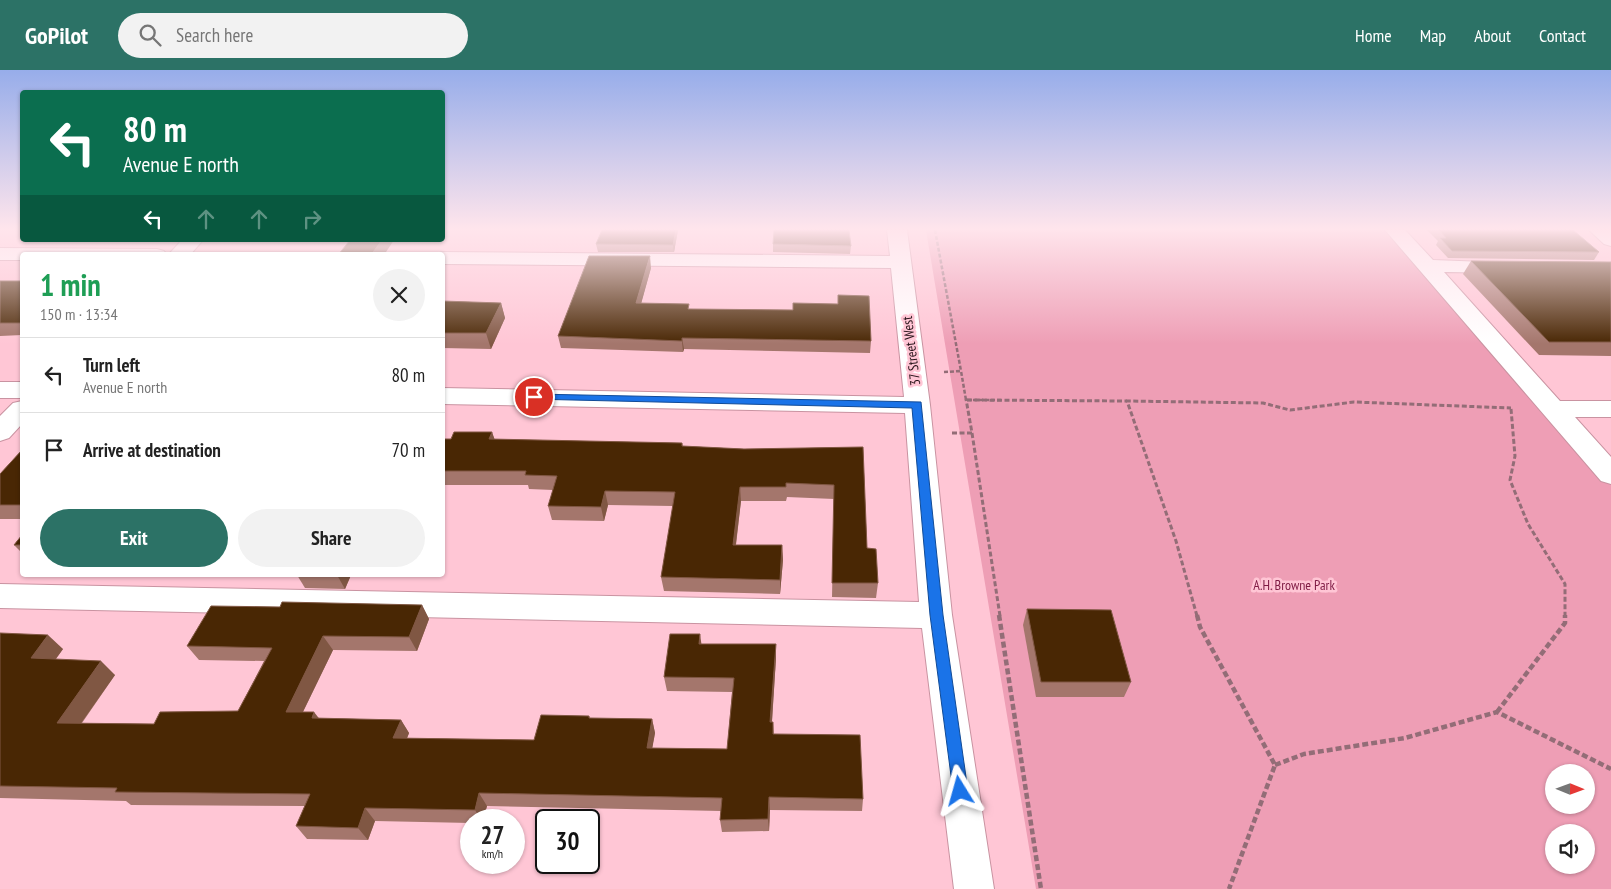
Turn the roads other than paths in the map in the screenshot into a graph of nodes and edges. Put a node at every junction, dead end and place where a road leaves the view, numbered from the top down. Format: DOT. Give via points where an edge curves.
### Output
graph roads {
  1 [pos="902,268"];
  2 [pos="1430,268"];
  3 [pos="0,390"];
  4 [pos="20,390"];
  5 [pos="445,396"];
  6 [pos="917,405"];
  7 [pos="1552,409"];
  8 [pos="1611,409"];
  9 [pos="20,411"];
  10 [pos="0,432"];
  11 [pos="1611,474"];
  12 [pos="0,596"];
  13 [pos="936,615"];
  14 [pos="974,889"];
  1 -- 6 [label="street, 37 Street West"];
  2 -- 7 [label="street"];
  3 -- 4 [label="street"];
  5 -- 6 [label="street"];
  6 -- 13 [label="street, 37 Street West"];
  7 -- 8 [label="street"];
  7 -- 11 [label="street"];
  9 -- 10 [label="street"];
  12 -- 13 [label="street"];
  13 -- 14 [label="street, 37 Street West"];
}
